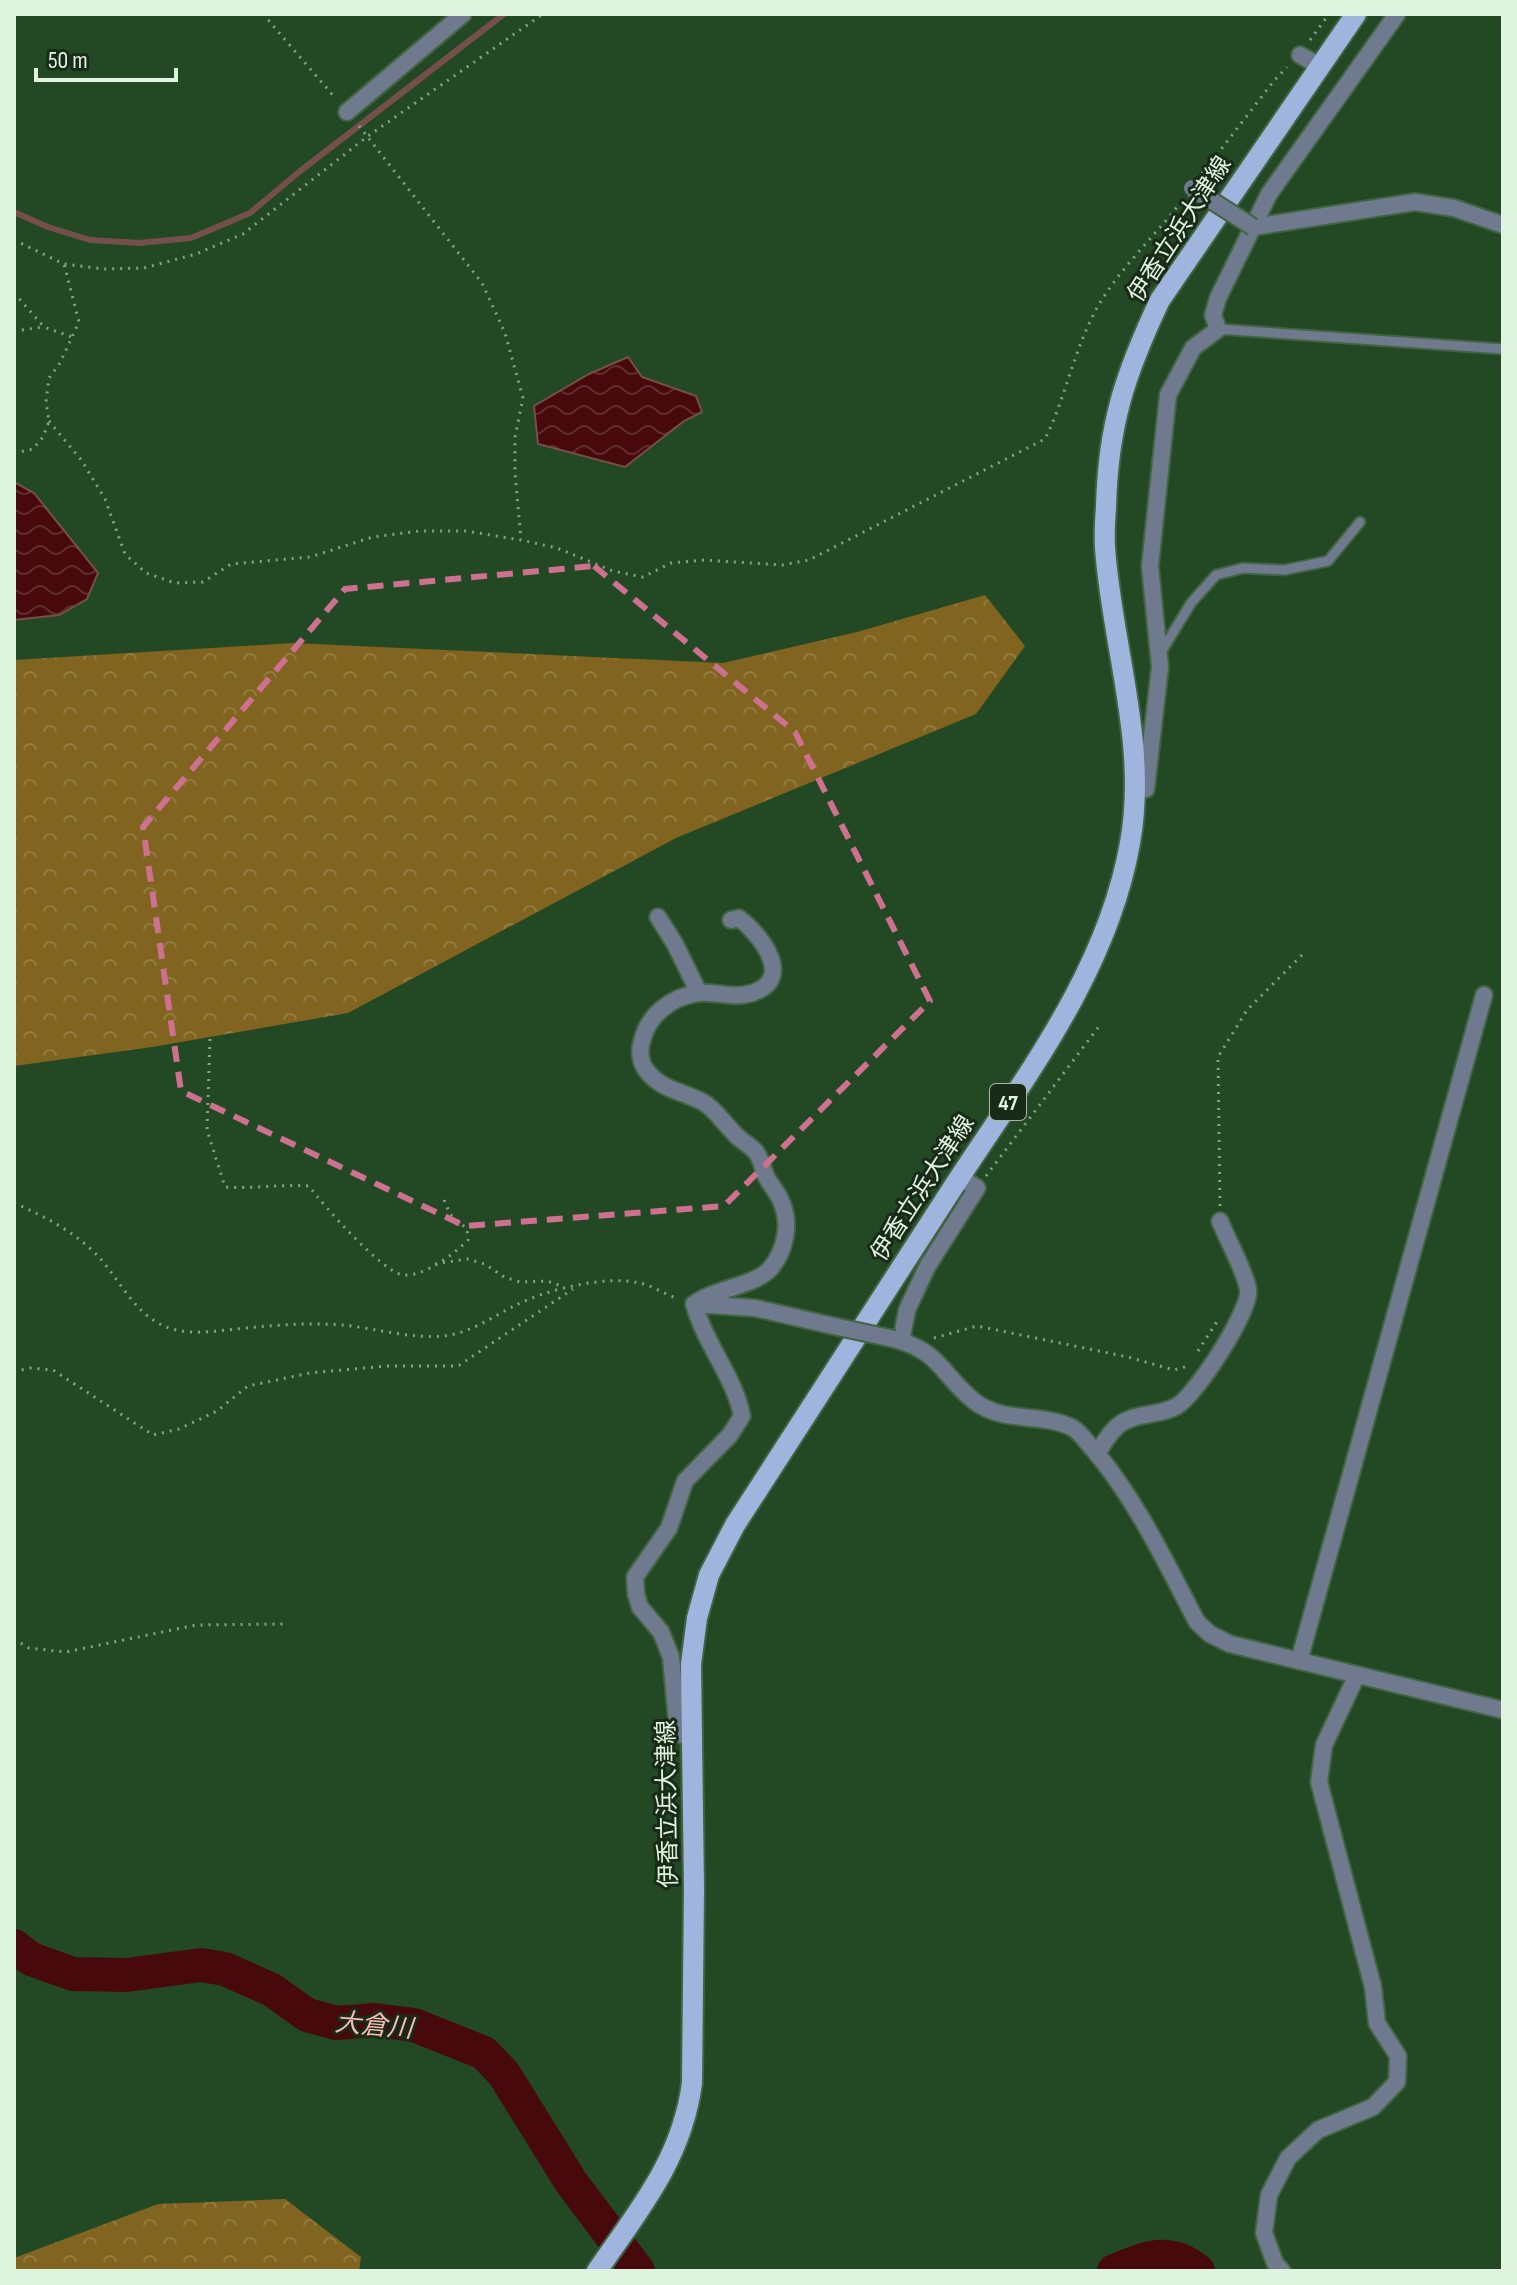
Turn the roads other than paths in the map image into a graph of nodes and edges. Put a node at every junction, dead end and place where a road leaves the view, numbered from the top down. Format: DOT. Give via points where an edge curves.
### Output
graph roads {
  1 [pos="463,14"];
  2 [pos="1356,14"];
  3 [pos="1397,14"];
  4 [pos="1300,55"];
  5 [pos="1320,66"];
  6 [pos="347,112"];
  7 [pos="1192,188"];
  8 [pos="1503,225"];
  9 [pos="1253,227"];
  10 [pos="1218,329"];
  11 [pos="1503,349"];
  12 [pos="1360,522"];
  13 [pos="1159,657"];
  14 [pos="1135,789"];
  15 [pos="658,917"];
  16 [pos="731,920"];
  17 [pos="699,993"];
  18 [pos="1484,995"];
  19 [pos="968,1183"];
  20 [pos="1220,1221"];
  21 [pos="694,1304"];
  22 [pos="902,1342"];
  23 [pos="1097,1454"];
  24 [pos="1299,1661"];
  25 [pos="1357,1675"];
  26 [pos="1503,1710"];
  27 [pos="692,1739"];
  28 [pos="600,2267"];
  29 [pos="1282,2271"];
  1 -- 6 [label="street"];
  2 -- 5 [label="main road, 伊香立浜大津線 / 47"];
  3 -- 9 [label="street" via="1269,194"];
  4 -- 5 [label="street"];
  5 -- 14 [label="main road, 伊香立浜大津線 / 47" via="1160,300 1117,406 1107,463 1104,547 1130,717"];
  7 -- 9 [label="street, bridge"];
  8 -- 9 [label="street" via="1454,208 1415,202"];
  9 -- 10 [label="street" via="1218,298 1213,315"];
  10 -- 11 [label="lane"];
  10 -- 13 [label="street" via="1193,348 1168,395 1150,566"];
  12 -- 13 [label="lane" via="1328,561 1216,575 1191,603"];
  13 -- 14 [label="street" via="1146,789"];
  14 -- 19 [label="main road, 伊香立浜大津線 / 47" via="1117,898 1092,964"];
  15 -- 17 [label="street"];
  16 -- 17 [label="street" via="739,918 754,929 771,954 773,973 766,986 752,993"];
  17 -- 21 [label="street" via="657,1011 645,1027 643,1066 676,1093 705,1103 756,1153 781,1199 787,1234 769,1270"];
  18 -- 24 [label="street"];
  19 -- 22 [label="street" via="907,1310"];
  19 -- 27 [label="main road, 伊香立浜大津線 / 47" via="735,1525 709,1575 691,1664"];
  20 -- 23 [label="street" via="1248,1289 1246,1309 1198,1387 1179,1405 1128,1419 1112,1431"];
  21 -- 22 [label="street, bridge" via="755,1308"];
  21 -- 27 [label="street" via="742,1416 685,1481 669,1528 635,1577 640,1607 661,1632 671,1657 678,1733"];
  22 -- 23 [label="street" via="930,1354 975,1402 1000,1414 1076,1430"];
  23 -- 24 [label="street" via="1141,1518 1197,1622 1230,1644"];
  24 -- 25 [label="street"];
  25 -- 26 [label="street"];
  25 -- 29 [label="street" via="1324,1745 1319,1782 1373,1987 1377,2023 1398,2056 1397,2082 1373,2107 1318,2130 1288,2158 1269,2195 1264,2233"];
  27 -- 28 [label="main road, 伊香立浜大津線 / 47" via="688,2113 673,2155"];
}
